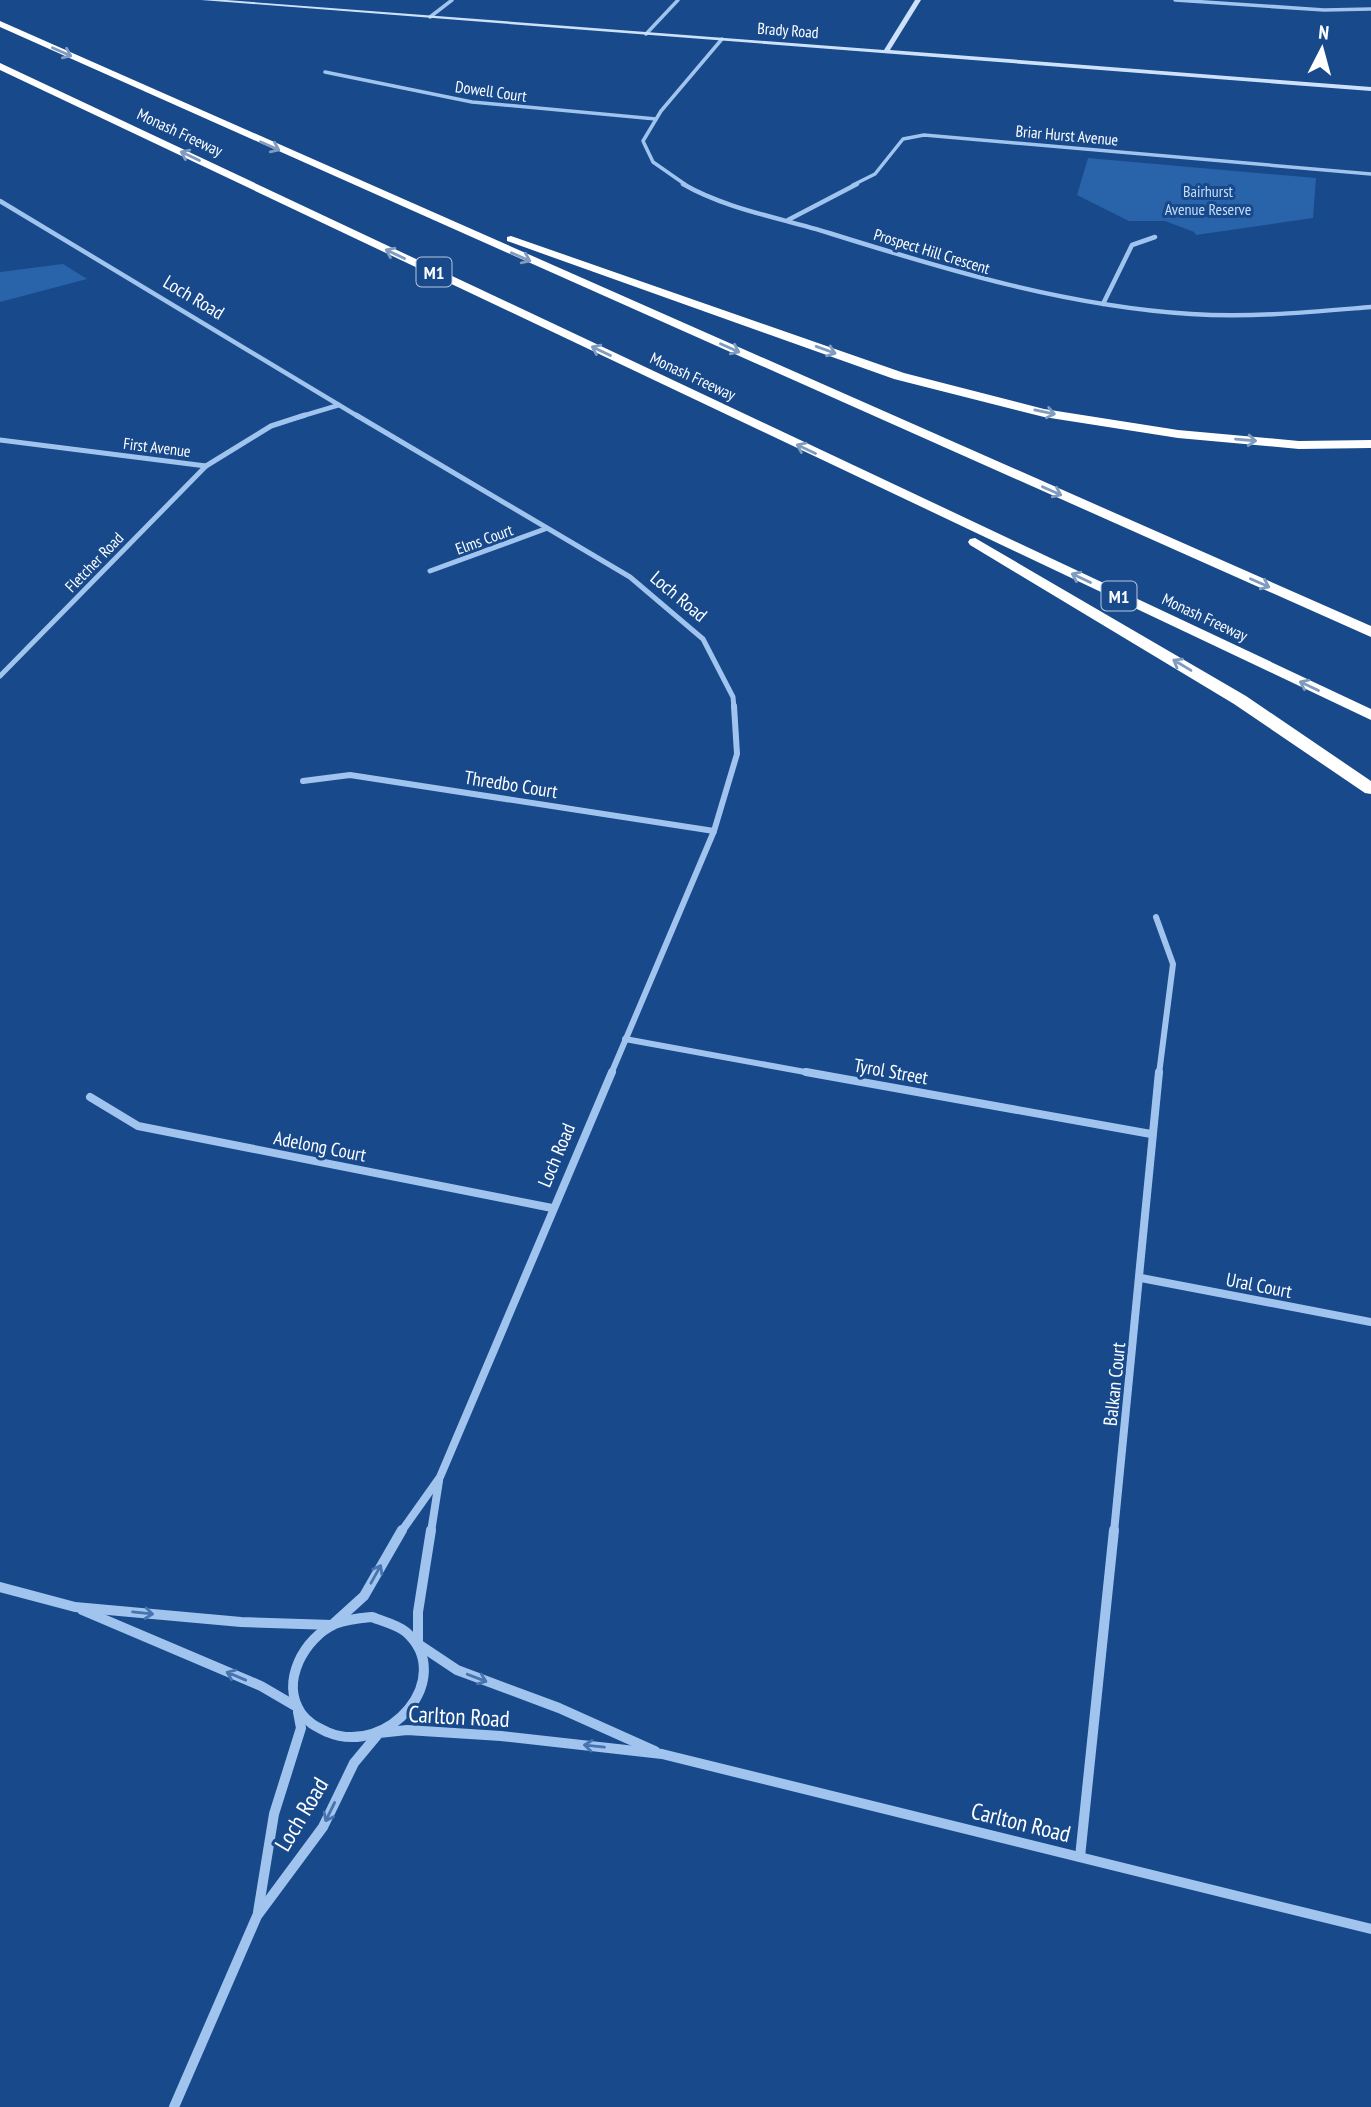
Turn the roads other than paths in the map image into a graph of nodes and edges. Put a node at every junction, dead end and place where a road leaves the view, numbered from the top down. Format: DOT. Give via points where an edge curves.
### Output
graph roads {
  1 [pos="204,0"];
  2 [pos="452,0"];
  3 [pos="678,0"];
  4 [pos="918,0"];
  5 [pos="1175,0"];
  6 [pos="1371,9"];
  7 [pos="430,17"];
  8 [pos="0,24"];
  9 [pos="646,34"];
  10 [pos="722,39"];
  11 [pos="886,52"];
  12 [pos="0,66"];
  13 [pos="325,72"];
  14 [pos="1371,89"];
  15 [pos="656,119"];
  16 [pos="1371,174"];
  17 [pos="347,180"];
  18 [pos="0,201"];
  19 [pos="788,220"];
  20 [pos="1155,237"];
  21 [pos="1103,304"];
  22 [pos="1371,307"];
  23 [pos="338,405"];
  24 [pos="0,440"];
  25 [pos="1371,444"];
  26 [pos="206,466"];
  27 [pos="868,478"];
  28 [pos="545,529"];
  29 [pos="430,571"];
  30 [pos="1371,632"];
  31 [pos="0,676"];
  32 [pos="1371,715"];
  33 [pos="303,781"];
  34 [pos="1371,789"];
  35 [pos="714,831"];
  36 [pos="1157,917"];
  37 [pos="625,1038"];
  38 [pos="90,1097"];
  39 [pos="1151,1134"];
  40 [pos="552,1208"];
  41 [pos="1141,1278"];
  42 [pos="1371,1322"];
  43 [pos="440,1477"];
  44 [pos="0,1587"];
  45 [pos="75,1607"];
  46 [pos="332,1625"];
  47 [pos="418,1644"];
  48 [pos="297,1707"];
  49 [pos="379,1733"];
  50 [pos="662,1754"];
  51 [pos="1080,1857"];
  52 [pos="257,1916"];
  53 [pos="1371,1928"];
  54 [pos="174,2107"];
  1 -- 7 [label="main road, Brady Road"];
  2 -- 7 [label="street"];
  3 -- 9 [label="street"];
  4 -- 11 [label="main road"];
  5 -- 6 [label="street"];
  7 -- 9 [label="main road, Brady Road"];
  8 -- 17 [label="highway, Monash Freeway / M1, one-way"];
  9 -- 10 [label="main road, Brady Road"];
  10 -- 11 [label="main road, Brady Road"];
  10 -- 15 [label="street, Prospect Hill Crescent"];
  11 -- 14 [label="main road, Brady Road"];
  27 -- 12 [label="highway, Monash Freeway / M1, one-way"];
  13 -- 15 [label="street, Dowell Court" via="471,102"];
  15 -- 19 [label="street, Prospect Hill Crescent" via="643,141 653,163 691,188"];
  16 -- 19 [label="street, Briar Hurst Avenue" via="924,135 903,139 875,174"];
  17 -- 25 [label="highway, one-way" via="899,376 1044,413 1178,434 1299,445"];
  17 -- 30 [label="highway, Monash Freeway / M1, one-way"];
  18 -- 23 [label="street, Loch Road"];
  19 -- 21 [label="street, Prospect Hill Crescent" via="1014,288"];
  20 -- 21 [label="street" via="1132,245"];
  21 -- 22 [label="street, Prospect Hill Crescent" via="1205,314 1289,314"];
  23 -- 26 [label="street, First Avenue" via="271,426"];
  23 -- 28 [label="street, Loch Road"];
  24 -- 26 [label="street, First Avenue"];
  26 -- 31 [label="street, Fletcher Road"];
  32 -- 27 [label="highway, Monash Freeway / M1, one-way"];
  34 -- 27 [label="highway, one-way" via="1240,700"];
  28 -- 29 [label="street, Elms Court"];
  28 -- 35 [label="street, Loch Road" via="629,577 703,639 733,697 737,754"];
  33 -- 35 [label="street, Thredbo Court" via="349,775"];
  35 -- 37 [label="street, Loch Road"];
  36 -- 39 [label="street, Balkan Court" via="1173,964"];
  37 -- 39 [label="street, Tyrol Street"];
  37 -- 40 [label="street, Loch Road"];
  38 -- 40 [label="street, Adelong Court" via="138,1126"];
  39 -- 41 [label="street, Balkan Court"];
  40 -- 43 [label="street, Loch Road"];
  41 -- 42 [label="street, Ural Court"];
  41 -- 51 [label="street, Balkan Court"];
  46 -- 43 [label="street, Loch Road, one-way" via="364,1596 395,1540"];
  43 -- 47 [label="street, Loch Road" via="418,1612"];
  44 -- 45 [label="street"];
  45 -- 46 [label="street, one-way"];
  48 -- 45 [label="street, one-way" via="261,1686"];
  46 -- 47 [label="street" via="352,1618 381,1619 407,1630"];
  46 -- 48 [label="street" via="302,1652 292,1689"];
  47 -- 49 [label="street" via="425,1662 424,1684 399,1721"];
  47 -- 50 [label="street, Carlton Road, one-way" via="457,1670 559,1708"];
  48 -- 49 [label="street" via="307,1721 339,1738"];
  48 -- 52 [label="street, Loch Road" via="301,1728 274,1814"];
  50 -- 49 [label="street, Carlton Road, one-way" via="501,1736 407,1730"];
  49 -- 52 [label="street, Loch Road, one-way" via="354,1763 323,1828"];
  50 -- 51 [label="street, Carlton Road"];
  51 -- 53 [label="street, Carlton Road"];
  52 -- 54 [label="street, Loch Road"];
}
